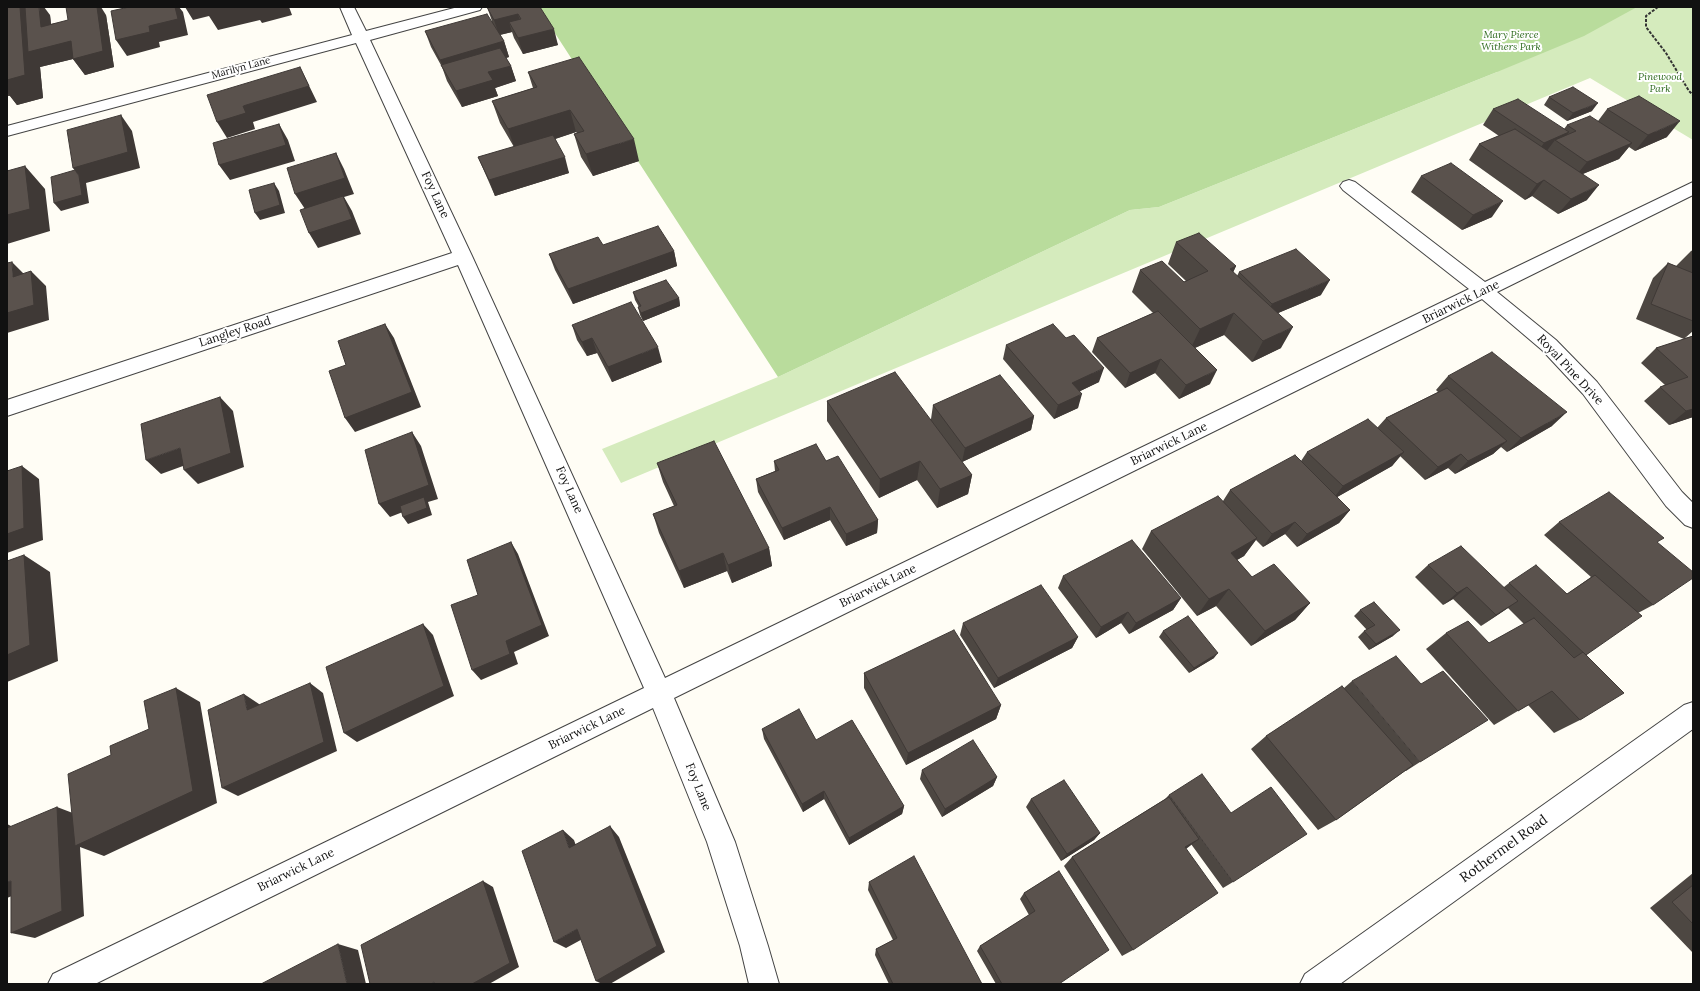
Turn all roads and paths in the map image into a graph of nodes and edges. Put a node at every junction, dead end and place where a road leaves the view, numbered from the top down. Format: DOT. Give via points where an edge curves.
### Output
graph roads {
  1 [pos="346,7"];
  2 [pos="475,7"];
  3 [pos="1658,7"];
  4 [pos="361,37"];
  5 [pos="1693,95"];
  6 [pos="7,131"];
  7 [pos="1349,186"];
  8 [pos="1693,188"];
  9 [pos="463,256"];
  10 [pos="1484,291"];
  11 [pos="7,408"];
  12 [pos="1693,518"];
  13 [pos="659,692"];
  14 [pos="1693,714"];
  15 [pos="63,984"];
  16 [pos="764,984"];
  17 [pos="1315,984"];
  1 -- 4 [label="street, Foy Lane"];
  2 -- 4 [label="street, Marilyn Lane"];
  3 -- 5 [label="path" via="1646,16 1646,27"];
  4 -- 6 [label="street, Marilyn Lane"];
  4 -- 9 [label="street, Foy Lane"];
  7 -- 10 [label="street, Royal Pine Drive"];
  8 -- 10 [label="street, Briarwick Lane"];
  9 -- 11 [label="street, Langley Road"];
  9 -- 13 [label="street, Foy Lane"];
  10 -- 12 [label="street, Royal Pine Drive" via="1549,345 1590,388 1674,499"];
  10 -- 13 [label="street, Briarwick Lane"];
  13 -- 15 [label="street, Briarwick Lane"];
  13 -- 16 [label="street, Foy Lane" via="721,842"];
  14 -- 17 [label="street, Rothermel Road"];
}
